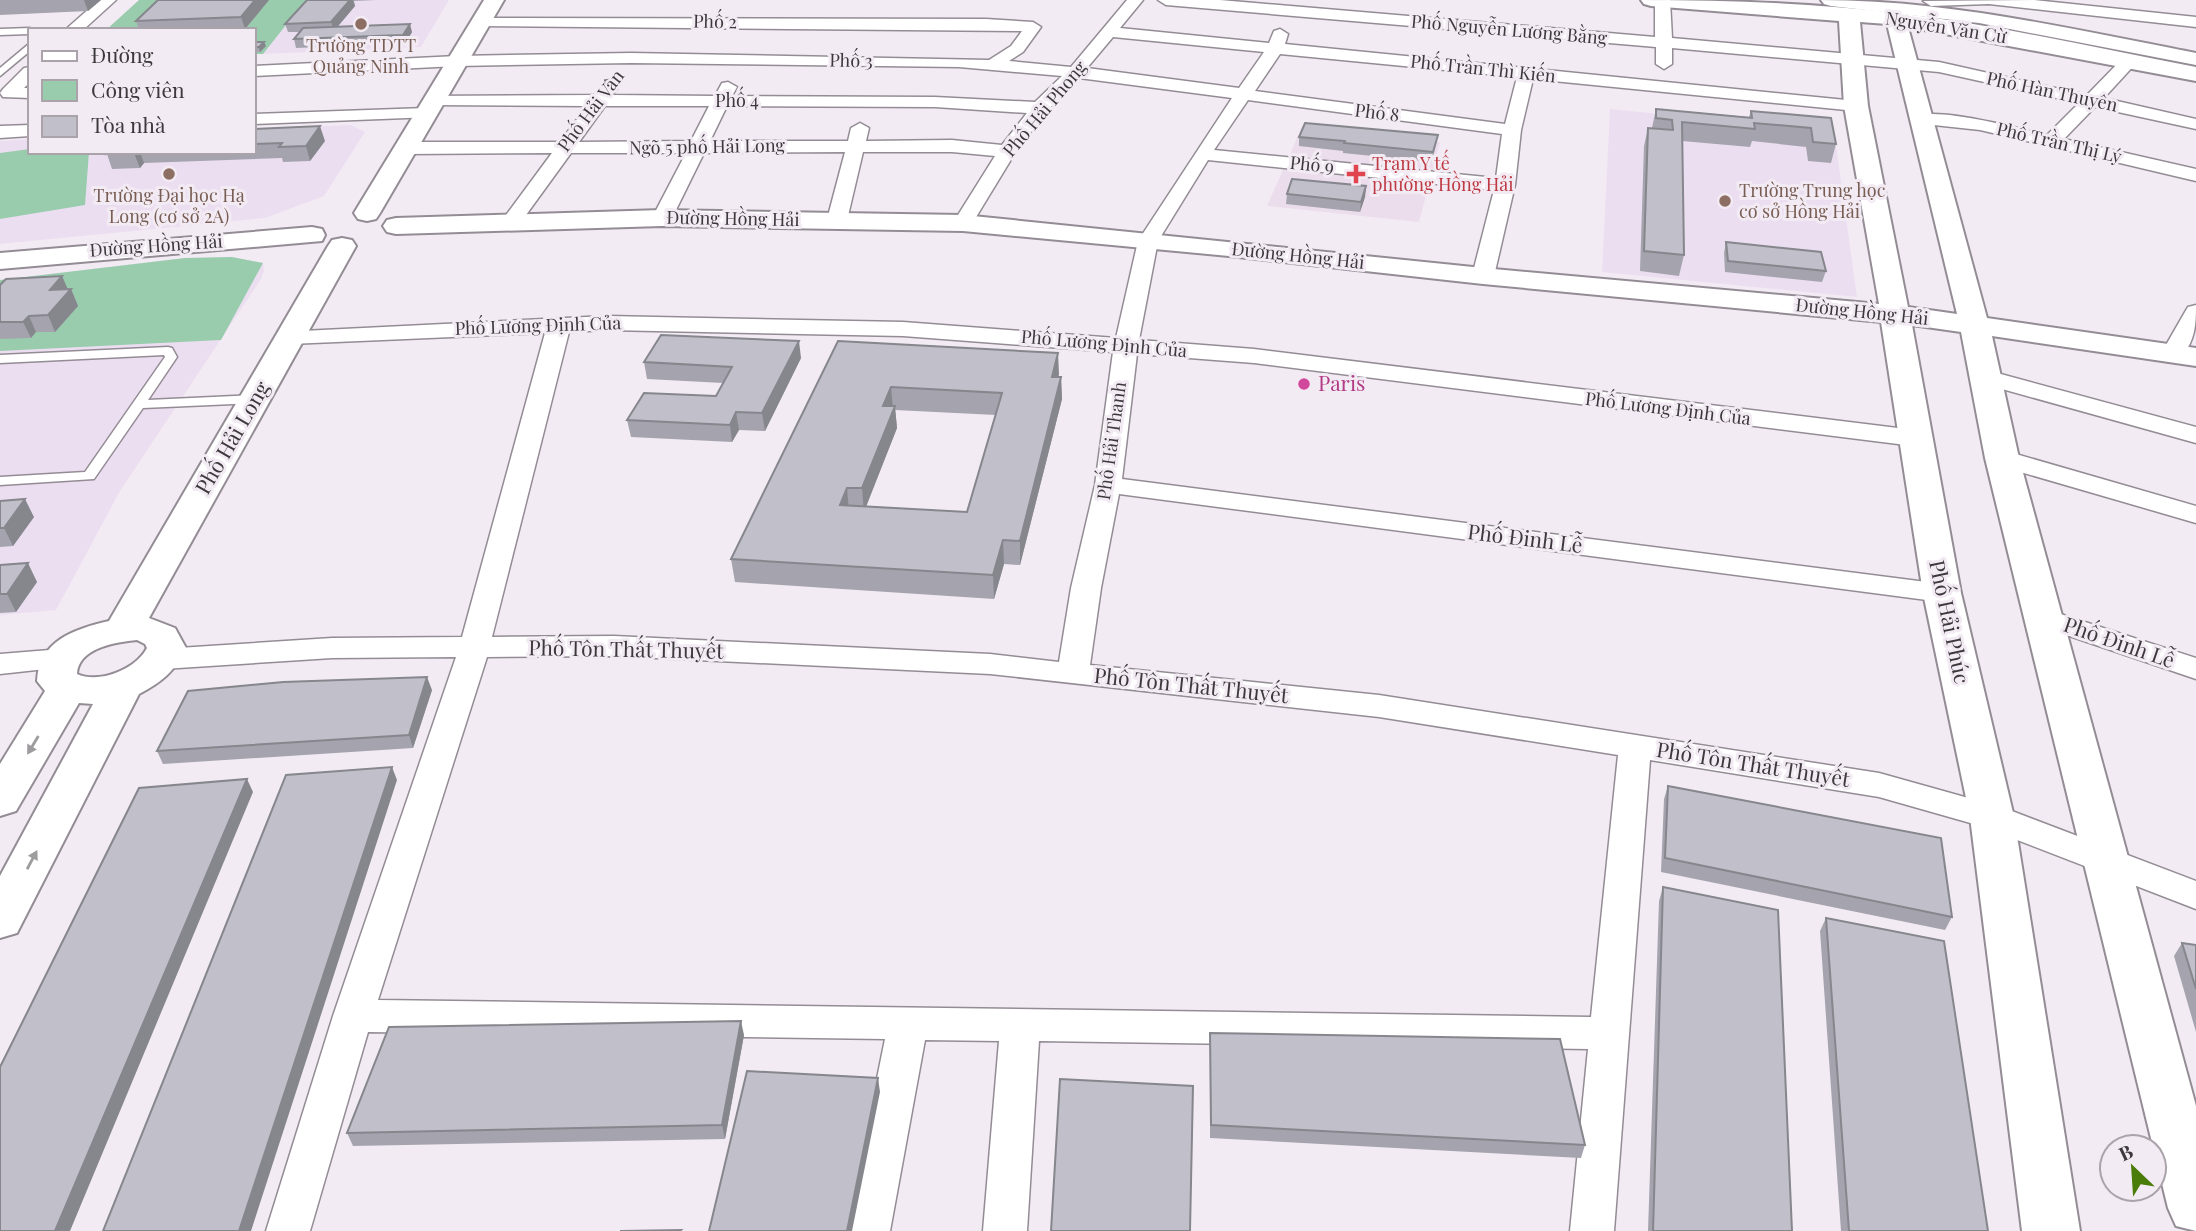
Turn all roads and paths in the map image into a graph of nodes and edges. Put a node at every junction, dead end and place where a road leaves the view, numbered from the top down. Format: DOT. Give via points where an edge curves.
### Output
graph roads {
  1 [pos="108,0"];
  2 [pos="494,0"];
  3 [pos="671,0"];
  4 [pos="1135,0"];
  5 [pos="1166,0"];
  6 [pos="1989,0"];
  7 [pos="1657,1"];
  8 [pos="1294,5"];
  9 [pos="2083,5"];
  10 [pos="1840,7"];
  11 [pos="1916,7"];
  12 [pos="776,8"];
  13 [pos="656,22"];
  14 [pos="2196,22"];
  15 [pos="480,23"];
  16 [pos="765,23"];
  17 [pos="74,28"];
  18 [pos="28,31"];
  19 [pos="0,32"];
  20 [pos="1110,32"];
  21 [pos="887,36"];
  22 [pos="1663,44"];
  23 [pos="28,48"];
  24 [pos="1275,49"];
  25 [pos="2196,49"];
  26 [pos="631,58"];
  27 [pos="745,59"];
  28 [pos="2196,59"];
  29 [pos="1852,60"];
  30 [pos="457,61"];
  31 [pos="2130,61"];
  32 [pos="1907,63"];
  33 [pos="994,64"];
  34 [pos="256,71"];
  35 [pos="1075,72"];
  36 [pos="0,73"];
  37 [pos="28,74"];
  38 [pos="1526,74"];
  39 [pos="2196,74"];
  40 [pos="1664,87"];
  41 [pos="28,93"];
  42 [pos="1242,95"];
  43 [pos="599,100"];
  44 [pos="720,101"];
  45 [pos="2091,101"];
  46 [pos="867,102"];
  47 [pos="430,106"];
  48 [pos="1856,106"];
  49 [pos="1040,108"];
  50 [pos="256,119"];
  51 [pos="1922,119"];
  52 [pos="2196,124"];
  53 [pos="28,130"];
  54 [pos="1512,130"];
  55 [pos="0,132"];
  56 [pos="2052,141"];
  57 [pos="855,146"];
  58 [pos="406,148"];
  59 [pos="698,148"];
  60 [pos="563,149"];
  61 [pos="1007,150"];
  62 [pos="1202,154"];
  63 [pos="2196,176"];
  64 [pos="1505,185"];
  65 [pos="662,218"];
  66 [pos="837,220"];
  67 [pos="511,222"];
  68 [pos="963,223"];
  69 [pos="354,230"];
  70 [pos="1148,241"];
  71 [pos="0,261"];
  72 [pos="1483,276"];
  73 [pos="2196,312"];
  74 [pos="1895,314"];
  75 [pos="559,324"];
  76 [pos="1974,324"];
  77 [pos="290,338"];
  78 [pos="1126,345"];
  79 [pos="2185,355"];
  80 [pos="0,359"];
  81 [pos="1986,377"];
  82 [pos="256,399"];
  83 [pos="138,404"];
  84 [pos="2196,435"];
  85 [pos="1914,438"];
  86 [pos="2002,458"];
  87 [pos="0,481"];
  88 [pos="1108,485"];
  89 [pos="2196,515"];
  90 [pos="1942,593"];
  91 [pos="2042,617"];
  92 [pos="123,629"];
  93 [pos="474,649"];
  94 [pos="163,659"];
  95 [pos="0,664"];
  96 [pos="2196,669"];
  97 [pos="1073,673"];
  98 [pos="64,674"];
  99 [pos="123,685"];
  100 [pos="1635,747"];
  101 [pos="0,800"];
  102 [pos="1992,817"];
  103 [pos="2106,860"];
  104 [pos="2196,895"];
  105 [pos="0,920"];
  106 [pos="353,1016"];
  107 [pos="908,1023"];
  108 [pos="1020,1025"];
  109 [pos="1610,1033"];
  110 [pos="2196,1208"];
  111 [pos="288,1231"];
  112 [pos="868,1231"];
  113 [pos="1005,1231"];
  114 [pos="1592,1231"];
  115 [pos="2051,1231"];
  1 -- 17 [label="street"];
  2 -- 15 [label="street, Phố Hải Long"];
  3 -- 13 [label="street, Phố Hải Vân"];
  4 -- 20 [label="street, Phố Hải Phong"];
  5 -- 8 [label="street, Phố Nguyễn Lương Bằng"];
  6 -- 9 [label="street"];
  6 -- 11 [label="street"];
  7 -- 10 [label="street, Nguyễn Văn Cừ"];
  7 -- 22 [label="street"];
  8 -- 22 [label="street, Phố Nguyễn Lương Bằng"];
  8 -- 24 [label="street, Phố Hải Thanh"];
  9 -- 14 [label="street"];
  10 -- 11 [label="street, Nguyễn Văn Cừ"];
  10 -- 28 [label="street, Nguyễn Văn Cừ" via="1979,18"];
  10 -- 29 [label="street, Phố Hải Phúc"];
  11 -- 25 [label="street, Nguyễn Văn Cừ" via="1999,11"];
  11 -- 31 [label="street, Nguyễn Văn Cừ" via="1985,33"];
  11 -- 32 [label="street"];
  12 -- 16 [label="street"];
  13 -- 15 [label="street, Phố 2"];
  13 -- 16 [label="street, Phố 2"];
  13 -- 26 [label="street, Phố Hải Vân"];
  15 -- 30 [label="street, Phố Hải Long"];
  16 -- 21 [label="street, Phố 2"];
  16 -- 27 [label="street"];
  18 -- 19 [label="lane"];
  20 -- 24 [label="street, Phố Trần Thì Kiến"];
  20 -- 35 [label="street, Phố Hải Phong"];
  21 -- 27 [label="street, Phố 3"];
  21 -- 33 [label="street, Phố 3"];
  21 -- 33 [label="street, Phố 2" via="950,25 1033,27 1017,49"];
  21 -- 46 [label="street"];
  22 -- 29 [label="street, Phố Nguyễn Lương Bằng"];
  22 -- 40 [label="street"];
  23 -- 36 [label="lane"];
  24 -- 38 [label="street, Phố Trần Thì Kiến"];
  24 -- 42 [label="street, Phố Hải Thanh"];
  26 -- 27 [label="street, Phố 3"];
  26 -- 30 [label="street, Phố 3"];
  26 -- 43 [label="street, Phố Hải Vân"];
  27 -- 44 [label="street"];
  29 -- 32 [label="street, Phố Hàn Thuyên"];
  29 -- 48 [label="street, Phố Hải Phúc"];
  30 -- 34 [label="street, Phố 3"];
  30 -- 47 [label="street, Phố Hải Long"];
  31 -- 39 [label="street, Nguyễn Văn Cừ"];
  31 -- 45 [label="street"];
  32 -- 45 [label="street, Phố Hàn Thuyên"];
  32 -- 51 [label="street"];
  33 -- 35 [label="street, Phố 3"];
  35 -- 42 [label="street, Phố 3"];
  35 -- 49 [label="street, Phố Hải Phong"];
  37 -- 41 [label="street" via="9,93"];
  38 -- 40 [label="street, Phố Trần Thì Kiến"];
  38 -- 54 [label="street"];
  40 -- 48 [label="street, Phố Trần Thì Kiến"];
  42 -- 54 [label="street, Phố 8"];
  42 -- 62 [label="street, Phố Hải Thanh"];
  43 -- 44 [label="street, Phố 4"];
  43 -- 47 [label="street, Phố 4"];
  43 -- 60 [label="street, Phố Hải Vân"];
  44 -- 46 [label="street, Phố 4"];
  44 -- 59 [label="street"];
  45 -- 52 [label="street, Phố Hàn Thuyên"];
  45 -- 56 [label="street"];
  46 -- 49 [label="street, Phố 4"];
  46 -- 57 [label="street"];
  47 -- 50 [label="street, Phố 4"];
  47 -- 58 [label="street, Phố Hải Long"];
  48 -- 74 [label="street, Phố Hải Phúc"];
  49 -- 61 [label="street, Phố Hải Phong"];
  51 -- 56 [label="street, Phố Trần Thị Lý" via="1980,125"];
  51 -- 76 [label="street"];
  53 -- 55 [label="street"];
  54 -- 64 [label="street"];
  56 -- 63 [label="street, Phố Trần Thị Lý"];
  57 -- 59 [label="street, Ngõ 5 phố Hải Long"];
  57 -- 61 [label="street, Ngõ 5 phố Hải Long"];
  57 -- 66 [label="street"];
  58 -- 60 [label="street, Ngõ 5 phố Hải Long"];
  58 -- 69 [label="street, Phố Hải Long"];
  59 -- 60 [label="street, Ngõ 5 phố Hải Long"];
  59 -- 65 [label="street"];
  60 -- 67 [label="street, Phố Hải Vân"];
  61 -- 68 [label="street, Phố Hải Phong"];
  62 -- 64 [label="street, Phố 9"];
  62 -- 70 [label="street, Phố Hải Thanh"];
  64 -- 72 [label="street"];
  65 -- 66 [label="street, Đường Hồng Hải"];
  65 -- 67 [label="street, Đường Hồng Hải"];
  66 -- 68 [label="street, Đường Hồng Hải"];
  67 -- 69 [label="street, Đường Hồng Hải"];
  68 -- 70 [label="street, Đường Hồng Hải"];
  69 -- 71 [label="street, Đường Hồng Hải"];
  69 -- 77 [label="street, Phố Hải Long"];
  70 -- 72 [label="street, Đường Hồng Hải"];
  70 -- 78 [label="street, Phố Hải Thanh"];
  72 -- 74 [label="street, Đường Hồng Hải"];
  73 -- 79 [label="street"];
  74 -- 76 [label="street, Đường Hồng Hải"];
  74 -- 85 [label="street, Phố Hải Phúc"];
  75 -- 77 [label="street, Phố Lương Định Của"];
  75 -- 78 [label="street, Phố Lương Định Của" via="890,329"];
  75 -- 93 [label="street"];
  76 -- 79 [label="street, Đường Hồng Hải"];
  76 -- 81 [label="street"];
  77 -- 82 [label="street, Phố Hải Long"];
  78 -- 85 [label="street, Phố Lương Định Của" via="1254,356"];
  78 -- 88 [label="street, Phố Hải Thanh"];
  80 -- 83 [label="lane" via="168,351 171,357"];
  81 -- 84 [label="street"];
  81 -- 86 [label="street"];
  82 -- 83 [label="lane"];
  82 -- 92 [label="street, Phố Hải Long"];
  83 -- 87 [label="lane" via="89,476"];
  85 -- 90 [label="street, Phố Hải Phúc"];
  86 -- 89 [label="street"];
  86 -- 91 [label="street"];
  88 -- 90 [label="street, Phố Đinh Lễ"];
  88 -- 97 [label="street, Phố Hải Thanh"];
  90 -- 102 [label="street, Phố Hải Phúc"];
  91 -- 96 [label="street, Phố Đinh Lễ"];
  91 -- 103 [label="street"];
  92 -- 94 [label="street" via="149,630 165,638 168,648"];
  92 -- 98 [label="street" via="88,639"];
  93 -- 94 [label="street, Phố Tôn Thất Thuyết" via="332,648"];
  93 -- 97 [label="street, Phố Tôn Thất Thuyết" via="614,646 990,664"];
  93 -- 106 [label="street"];
  94 -- 99 [label="street"];
  95 -- 98 [label="street"];
  97 -- 100 [label="street, Phố Tôn Thất Thuyết" via="1379,706"];
  98 -- 99 [label="street" via="83,692"];
  98 -- 101 [label="street, one-way"];
  105 -- 99 [label="street, one-way"];
  100 -- 102 [label="street, Phố Tôn Thất Thuyết" via="1879,785"];
  100 -- 109 [label="street"];
  102 -- 103 [label="street, Phố Tôn Thất Thuyết"];
  102 -- 115 [label="street, Phố Hải Phúc"];
  103 -- 104 [label="street, Phố Tôn Thất Thuyết"];
  103 -- 110 [label="street"];
  106 -- 107 [label="street"];
  106 -- 111 [label="street"];
  107 -- 108 [label="street"];
  107 -- 112 [label="street"];
  108 -- 109 [label="street"];
  108 -- 113 [label="street"];
  109 -- 114 [label="street"];
}
